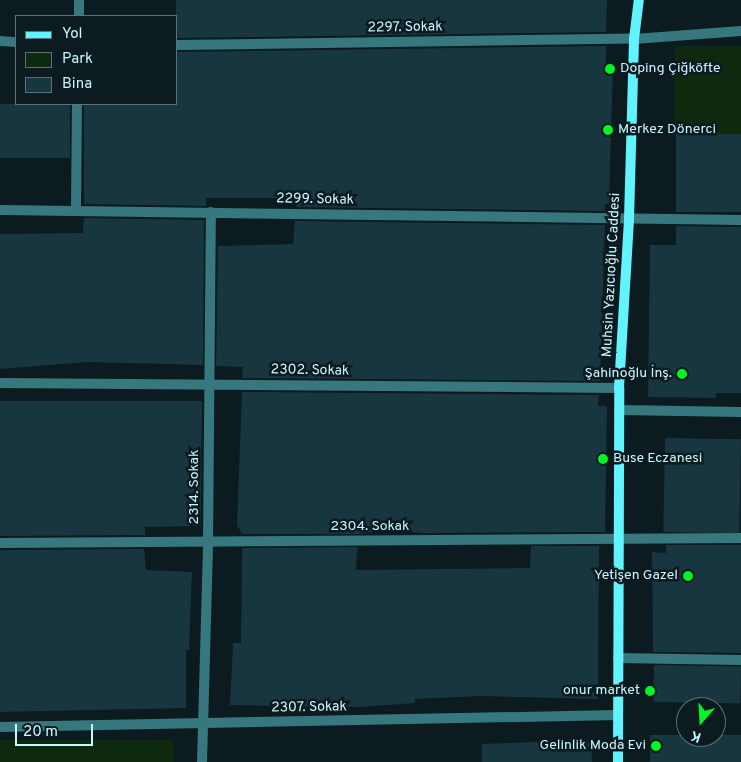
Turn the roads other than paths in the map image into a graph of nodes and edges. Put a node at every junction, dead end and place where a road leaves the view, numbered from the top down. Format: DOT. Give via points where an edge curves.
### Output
graph roads {
  1 [pos="79,0"];
  2 [pos="639,0"];
  3 [pos="79,15"];
  4 [pos="741,31"];
  5 [pos="634,39"];
  6 [pos="0,41"];
  7 [pos="15,42"];
  8 [pos="178,45"];
  9 [pos="77,105"];
  10 [pos="0,210"];
  11 [pos="76,211"];
  12 [pos="211,212"];
  13 [pos="629,219"];
  14 [pos="741,220"];
  15 [pos="0,383"];
  16 [pos="210,384"];
  17 [pos="619,388"];
  18 [pos="619,410"];
  19 [pos="741,412"];
  20 [pos="619,538"];
  21 [pos="741,538"];
  22 [pos="208,542"];
  23 [pos="0,543"];
  24 [pos="618,658"];
  25 [pos="741,660"];
  26 [pos="618,715"];
  27 [pos="202,724"];
  28 [pos="0,728"];
  29 [pos="202,762"];
  30 [pos="618,762"];
  1 -- 3 [label="street"];
  2 -- 5 [label="main road, Muhsin Yazıcıoğlu Caddesi"];
  4 -- 5 [label="street, 2297. Sokak"];
  5 -- 8 [label="street, 2297. Sokak"];
  5 -- 13 [label="main road, Muhsin Yazıcıoğlu Caddesi"];
  6 -- 7 [label="street"];
  9 -- 11 [label="street"];
  10 -- 11 [label="street, 2299. Sokak"];
  11 -- 12 [label="street, 2299. Sokak"];
  12 -- 13 [label="street, 2299. Sokak"];
  12 -- 16 [label="street, 2314. Sokak"];
  13 -- 14 [label="street, 2299. Sokak"];
  13 -- 17 [label="main road, Muhsin Yazıcıoğlu Caddesi"];
  15 -- 16 [label="street, 2302. Sokak"];
  16 -- 17 [label="street, 2302. Sokak"];
  16 -- 22 [label="street, 2314. Sokak"];
  17 -- 18 [label="main road, Muhsin Yazıcıoğlu Caddesi"];
  18 -- 19 [label="street"];
  18 -- 20 [label="main road, Muhsin Yazıcıoğlu Caddesi"];
  20 -- 21 [label="street, 2304. Sokak"];
  20 -- 22 [label="street, 2304. Sokak"];
  20 -- 24 [label="main road, Muhsin Yazıcıoğlu Caddesi"];
  22 -- 23 [label="street, 2304. Sokak"];
  22 -- 27 [label="street, 2314. Sokak"];
  24 -- 25 [label="street"];
  24 -- 26 [label="main road, Muhsin Yazıcıoğlu Caddesi"];
  26 -- 27 [label="street, 2307. Sokak"];
  26 -- 30 [label="main road, Muhsin Yazıcıoğlu Caddesi"];
  27 -- 28 [label="street, 2307. Sokak"];
  27 -- 29 [label="street, 2314. Sokak"];
}
